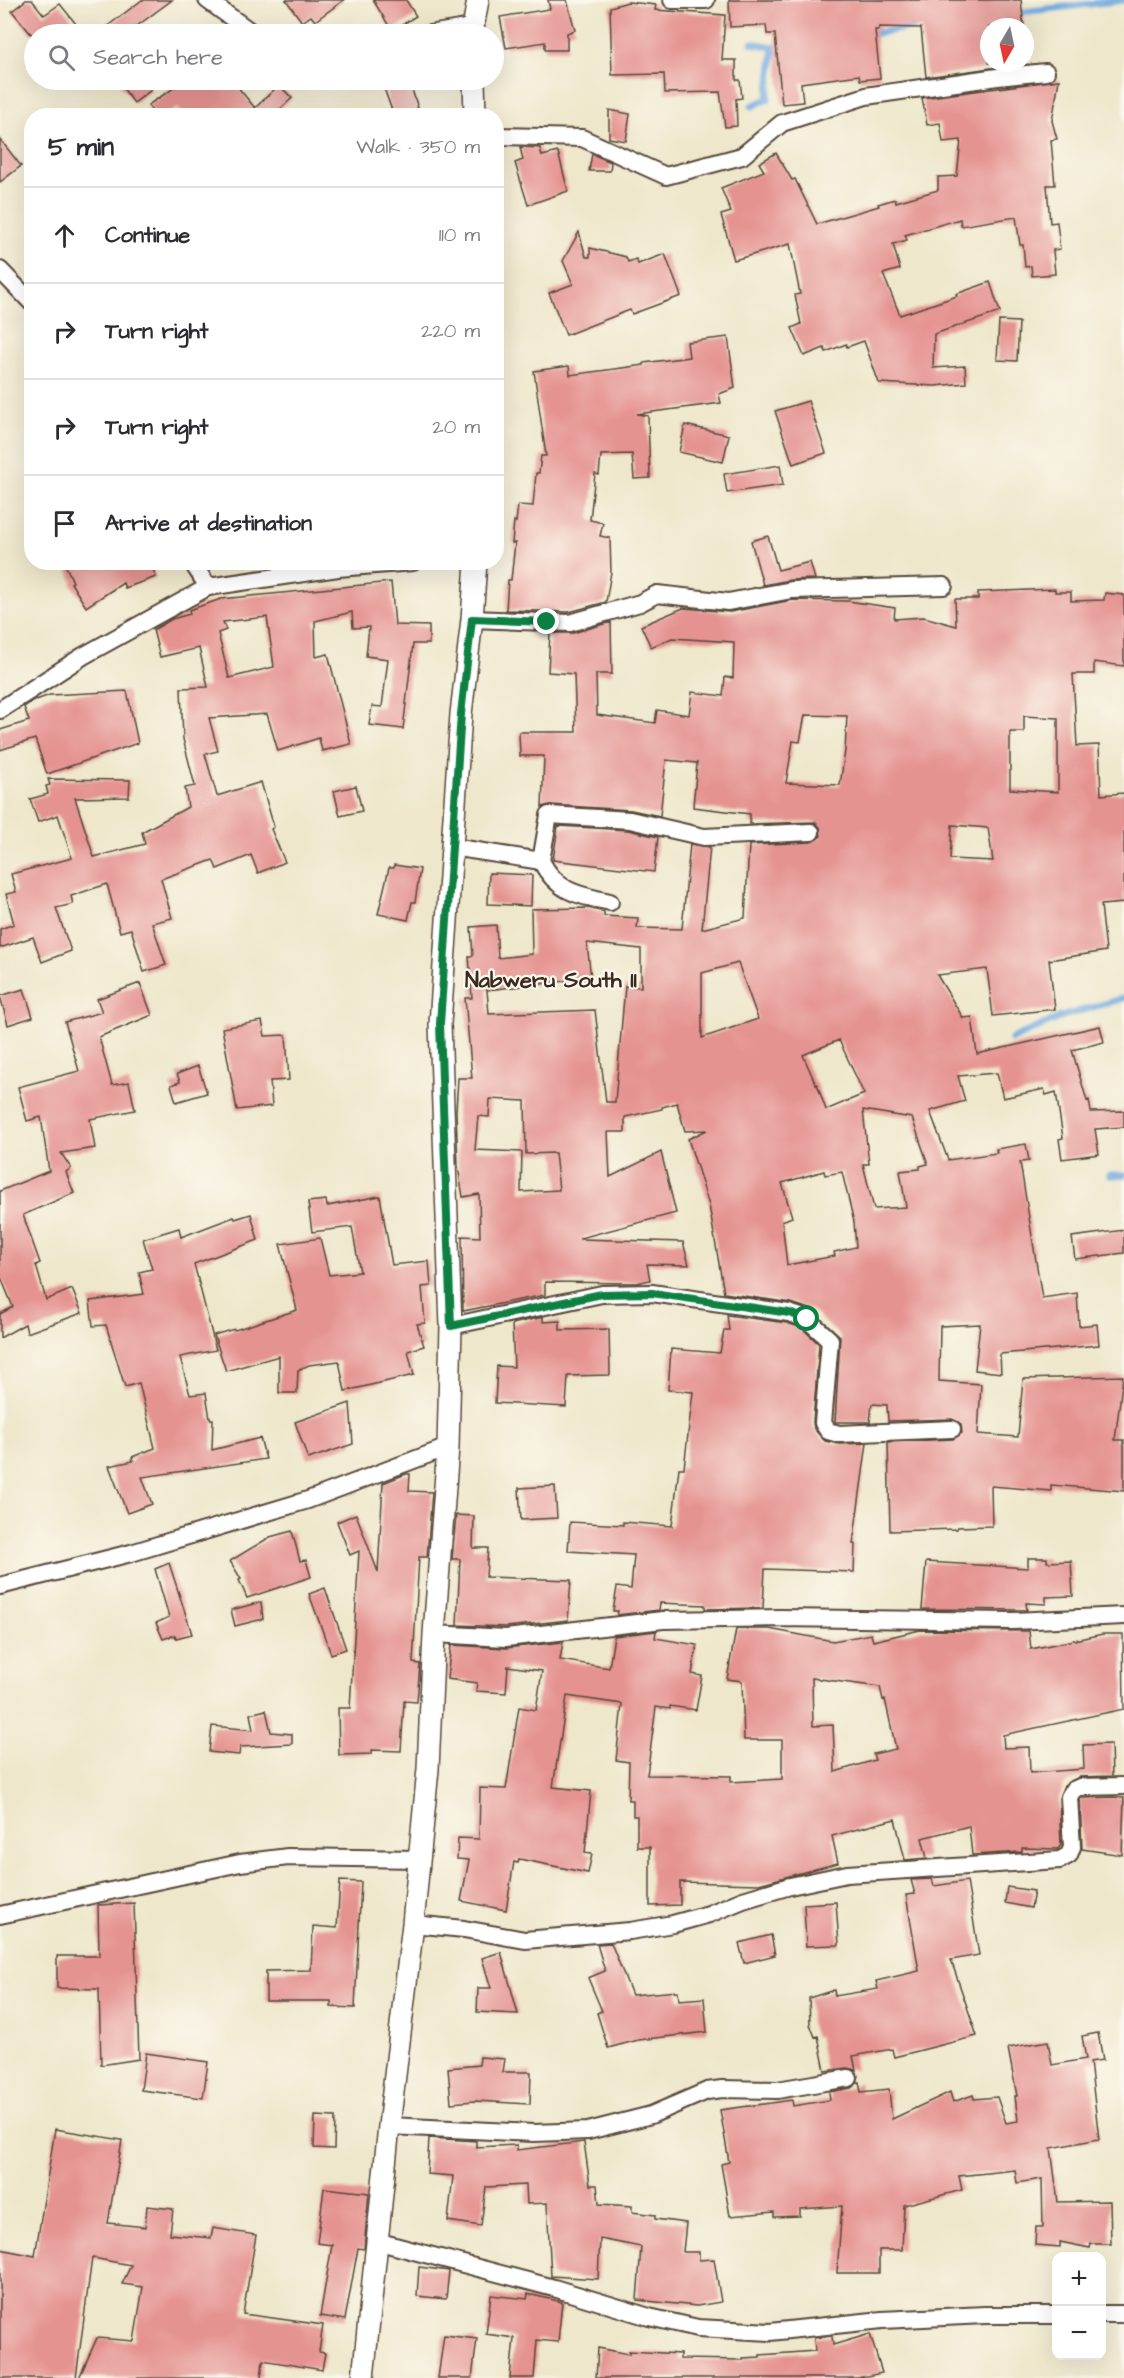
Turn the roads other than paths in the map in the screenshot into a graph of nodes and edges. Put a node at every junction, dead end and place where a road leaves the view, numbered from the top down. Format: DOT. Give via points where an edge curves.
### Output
graph roads {
  1 [pos="207,0"];
  2 [pos="478,0"];
  3 [pos="672,0"];
  4 [pos="706,0"];
  5 [pos="240,24"];
  6 [pos="473,24"];
  7 [pos="1046,72"];
  8 [pos="474,90"];
  9 [pos="474,108"];
  10 [pos="504,136"];
  11 [pos="0,270"];
  12 [pos="24,295"];
  13 [pos="197,570"];
  14 [pos="324,570"];
  15 [pos="475,570"];
  16 [pos="944,586"];
  17 [pos="208,587"];
  18 [pos="472,619"];
  19 [pos="0,710"];
  20 [pos="810,832"];
  21 [pos="452,847"];
  22 [pos="541,861"];
  23 [pos="610,902"];
  24 [pos="451,1326"];
  25 [pos="952,1430"];
  26 [pos="448,1447"];
  27 [pos="0,1586"];
  28 [pos="1124,1616"];
  29 [pos="434,1634"];
  30 [pos="1124,1786"];
  31 [pos="419,1859"];
  32 [pos="0,1915"];
  33 [pos="413,1924"];
  34 [pos="849,2078"];
  35 [pos="389,2126"];
  36 [pos="376,2241"];
  37 [pos="1106,2314"];
  38 [pos="1124,2314"];
  39 [pos="1052,2315"];
  40 [pos="363,2378"];
  1 -- 5 [label="street"];
  2 -- 6 [label="street"];
  3 -- 4 [label="street"];
  7 -- 10 [label="street" via="866,96 782,123 742,156 666,176 582,138"];
  8 -- 9 [label="street"];
  11 -- 12 [label="street"];
  13 -- 17 [label="street"];
  14 -- 17 [label="street"];
  15 -- 18 [label="street"];
  16 -- 18 [label="street" via="792,590 728,602 657,594 640,603 570,623"];
  17 -- 19 [label="street" via="83,656"];
  18 -- 21 [label="street"];
  20 -- 22 [label="street" via="704,837 630,820 549,815"];
  21 -- 22 [label="street"];
  21 -- 24 [label="street" via="440,1024"];
  22 -- 23 [label="street" via="550,878 574,894"];
  24 -- 25 [label="street" via="602,1294 652,1293 789,1313 807,1319 830,1340 823,1423 828,1431 839,1434"];
  24 -- 26 [label="street"];
  26 -- 27 [label="street" via="308,1500 131,1553"];
  26 -- 29 [label="street"];
  28 -- 29 [label="street" via="1013,1621 686,1619 506,1638"];
  29 -- 31 [label="street"];
  30 -- 33 [label="street" via="1072,1790 1072,1847 1069,1855 1060,1860 847,1874 789,1886 673,1924 630,1931 525,1940"];
  31 -- 32 [label="street" via="288,1857 240,1863"];
  31 -- 33 [label="street"];
  33 -- 35 [label="street"];
  34 -- 35 [label="street" via="777,2090 707,2091 651,2115 588,2131 534,2133"];
  35 -- 36 [label="street"];
  36 -- 39 [label="street" via="698,2328 770,2332 882,2320"];
  36 -- 40 [label="street"];
  37 -- 38 [label="street"];
}
